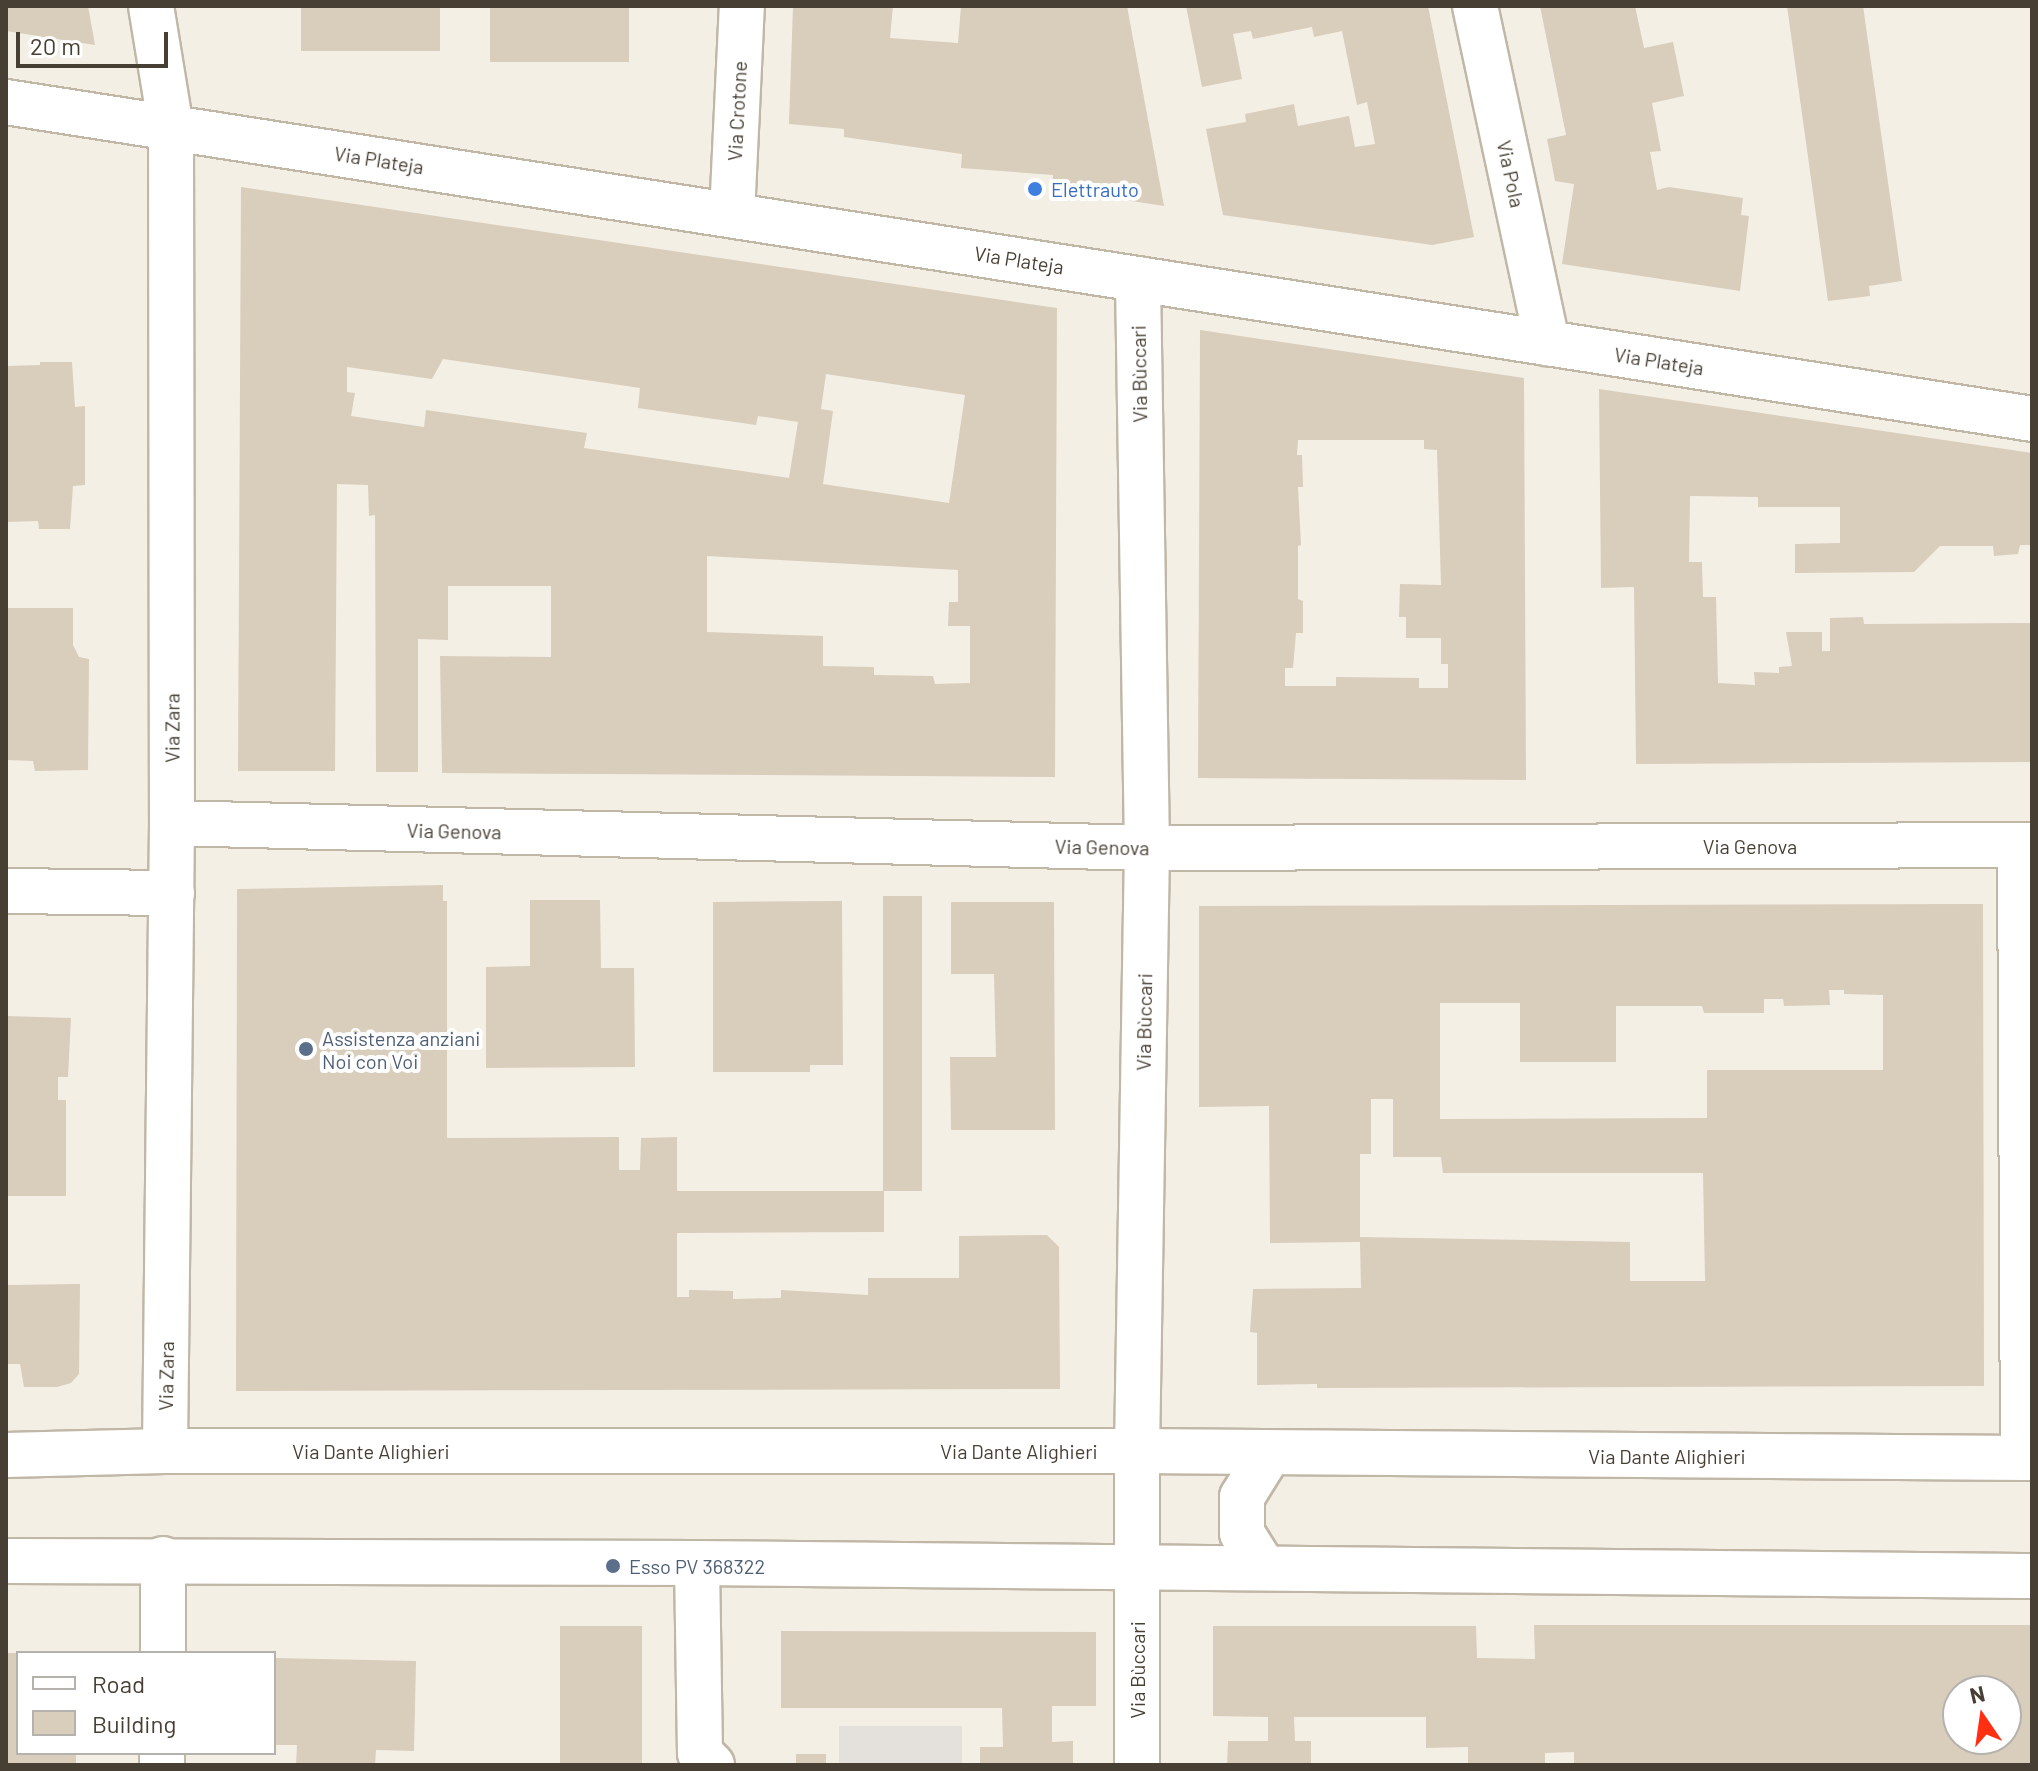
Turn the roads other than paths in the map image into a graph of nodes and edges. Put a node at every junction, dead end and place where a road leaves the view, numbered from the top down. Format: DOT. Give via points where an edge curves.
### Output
graph roads {
  1 [pos="151,6"];
  2 [pos="742,6"];
  3 [pos="1475,6"];
  4 [pos="6,102"];
  5 [pos="171,128"];
  6 [pos="732,215"];
  7 [pos="1138,279"];
  8 [pos="1547,343"];
  9 [pos="2032,419"];
  10 [pos="172,823"];
  11 [pos="2026,845"];
  12 [pos="1147,848"];
  13 [pos="6,891"];
  14 [pos="172,893"];
  15 [pos="2025,1060"];
  16 [pos="165,1451"];
  17 [pos="1137,1451"];
  18 [pos="6,1455"];
  19 [pos="1268,1455"];
  20 [pos="2028,1458"];
  21 [pos="163,1559"];
  22 [pos="6,1561"];
  23 [pos="697,1563"];
  24 [pos="1138,1567"];
  25 [pos="1264,1568"];
  26 [pos="2032,1576"];
  27 [pos="163,1651"];
  28 [pos="712,1765"];
  29 [pos="1137,1765"];
  1 -- 5 [label="street, Via Zara"];
  2 -- 6 [label="street, Via Crotone"];
  3 -- 8 [label="street, Via Pola"];
  4 -- 5 [label="street, Via Plateja"];
  5 -- 6 [label="street, Via Plateja"];
  5 -- 10 [label="street, Via Zara"];
  6 -- 7 [label="street, Via Plateja"];
  7 -- 8 [label="street, Via Plateja"];
  7 -- 12 [label="street, Via Bùccari"];
  8 -- 9 [label="street, Via Plateja"];
  10 -- 12 [label="street, Via Genova"];
  10 -- 14 [label="street, Via Zara"];
  11 -- 12 [label="street, Via Genova"];
  11 -- 15 [label="street"];
  12 -- 17 [label="street, Via Bùccari"];
  13 -- 14 [label="street"];
  14 -- 16 [label="street, Via Zara"];
  15 -- 20 [label="street"];
  16 -- 17 [label="street, Via Dante Alighieri"];
  16 -- 18 [label="street, Via Dante Alighieri"];
  17 -- 19 [label="street, Via Dante Alighieri"];
  17 -- 24 [label="street, Via Bùccari"];
  19 -- 20 [label="street, Via Dante Alighieri"];
  19 -- 25 [label="street" via="1242,1497 1242,1533"];
  21 -- 22 [label="street"];
  21 -- 23 [label="street"];
  21 -- 27 [label="street"];
  23 -- 24 [label="street"];
  23 -- 28 [label="street" via="700,1753"];
  24 -- 25 [label="street"];
  24 -- 29 [label="street, Via Bùccari"];
  25 -- 26 [label="street"];
}
